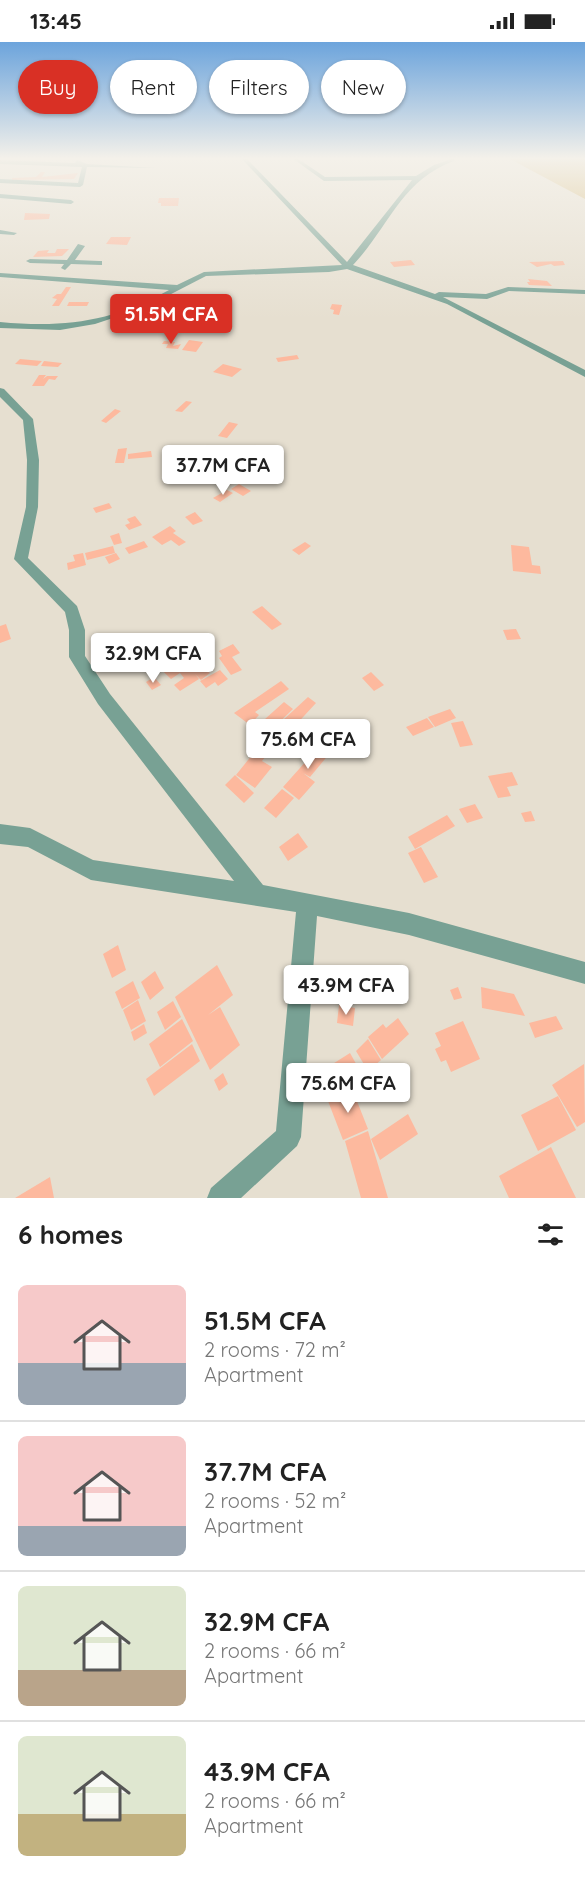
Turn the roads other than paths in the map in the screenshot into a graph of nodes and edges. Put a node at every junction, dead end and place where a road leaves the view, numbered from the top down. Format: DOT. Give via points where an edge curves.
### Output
graph roads {
  1 [pos="295,212"];
  2 [pos="389,212"];
  3 [pos="0,232"];
  4 [pos="14,233"];
  5 [pos="81,246"];
  6 [pos="30,261"];
  7 [pos="69,262"];
  8 [pos="99,263"];
  9 [pos="347,266"];
  10 [pos="0,275"];
  11 [pos="57,279"];
  12 [pos="178,288"];
  13 [pos="585,292"];
  14 [pos="430,293"];
  15 [pos="569,293"];
  16 [pos="585,298"];
  17 [pos="0,325"];
  18 [pos="585,374"];
  19 [pos="0,391"];
  20 [pos="7,403"];
  21 [pos="0,834"];
  22 [pos="258,895"];
  23 [pos="307,904"];
  24 [pos="585,973"];
  25 [pos="221,1198"];
  1 -- 9 [label="street"];
  2 -- 9 [label="street"];
  3 -- 4 [label="street"];
  5 -- 7 [label="street"];
  6 -- 7 [label="street"];
  7 -- 8 [label="street"];
  7 -- 11 [label="street"];
  9 -- 12 [label="street" via="204,273"];
  9 -- 14 [label="street"];
  10 -- 11 [label="street"];
  11 -- 12 [label="street"];
  12 -- 17 [label="street" via="157,300 78,326"];
  13 -- 15 [label="street"];
  14 -- 15 [label="street" via="487,297 508,289"];
  14 -- 18 [label="street"];
  15 -- 16 [label="street"];
  19 -- 20 [label="street"];
  20 -- 22 [label="street" via="28,419 33,460 32,507 21,560 72,610 77,657 104,699"];
  21 -- 22 [label="street" via="30,838 91,870"];
  22 -- 23 [label="street"];
  23 -- 24 [label="street" via="409,924"];
  23 -- 25 [label="street" via="288,1137"];
}
